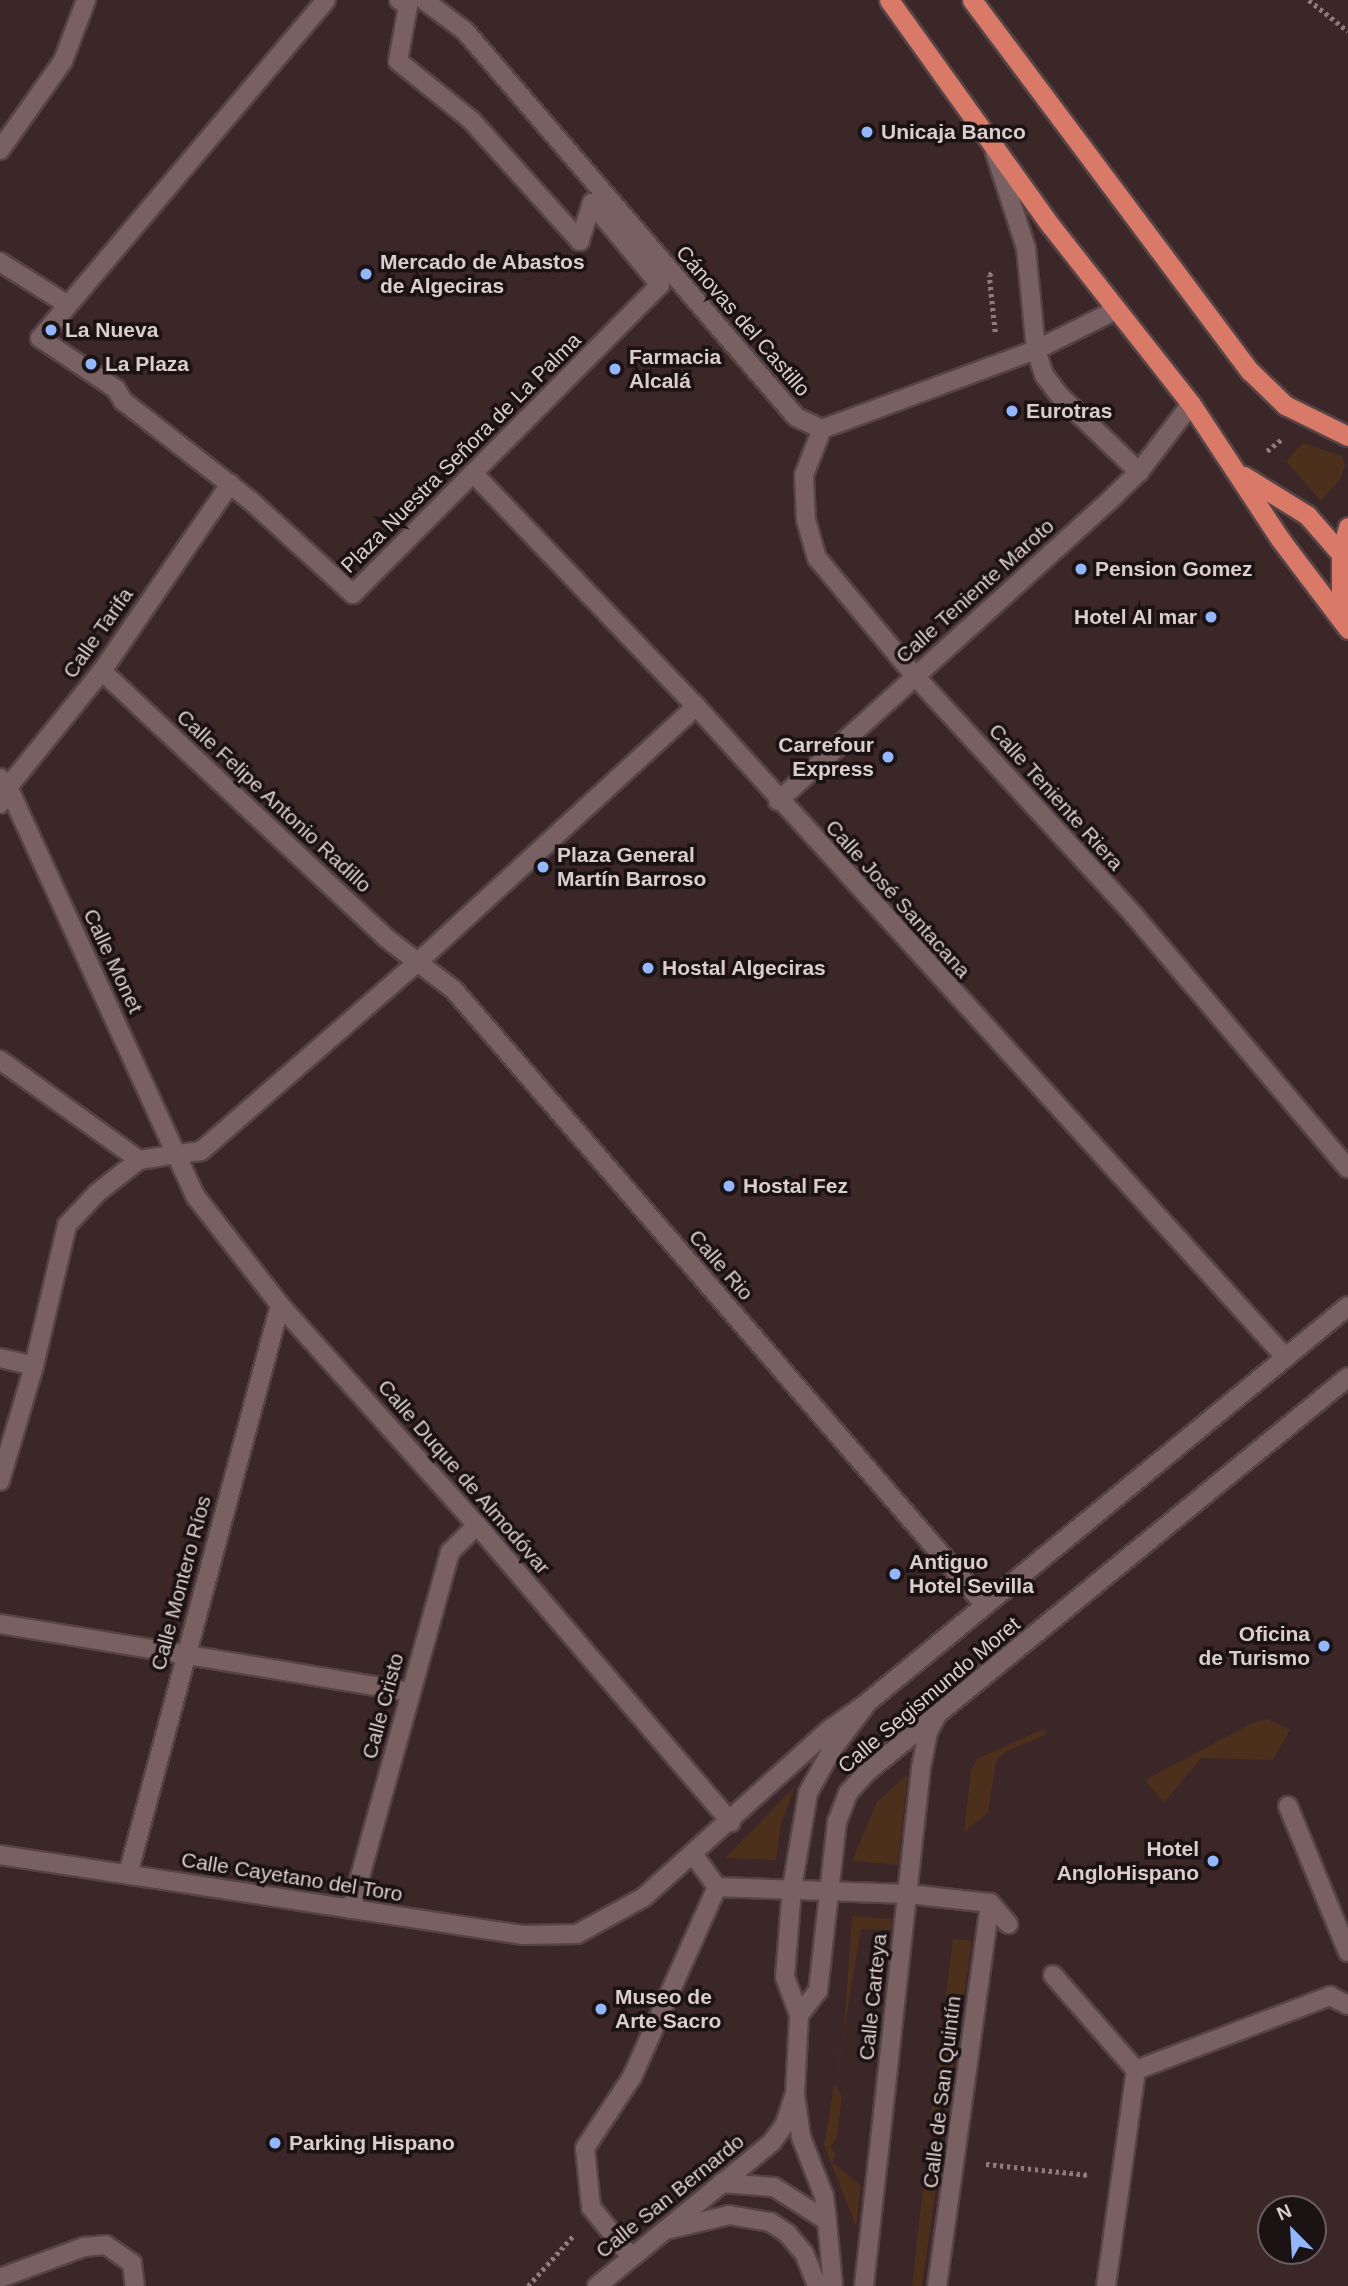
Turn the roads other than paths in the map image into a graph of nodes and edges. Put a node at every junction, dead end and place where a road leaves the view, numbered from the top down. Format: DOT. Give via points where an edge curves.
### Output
graph roads {
  1 [pos="86,0"];
  2 [pos="326,0"];
  3 [pos="399,0"];
  4 [pos="424,0"];
  5 [pos="889,0"];
  6 [pos="972,0"];
  7 [pos="991,143"];
  8 [pos="0,150"];
  9 [pos="638,245"];
  10 [pos="0,262"];
  11 [pos="68,304"];
  12 [pos="1116,310"];
  13 [pos="1036,350"];
  14 [pos="1191,404"];
  15 [pos="1348,425"];
  16 [pos="1326,426"];
  17 [pos="822,429"];
  18 [pos="1348,436"];
  19 [pos="1139,472"];
  20 [pos="473,473"];
  21 [pos="1240,474"];
  22 [pos="230,484"];
  23 [pos="1348,527"];
  24 [pos="1344,557"];
  25 [pos="1348,624"];
  26 [pos="1348,629"];
  27 [pos="103,671"];
  28 [pos="915,676"];
  29 [pos="696,706"];
  30 [pos="4,783"];
  31 [pos="778,801"];
  32 [pos="0,804"];
  33 [pos="418,962"];
  34 [pos="0,1060"];
  35 [pos="177,1154"];
  36 [pos="139,1160"];
  37 [pos="1348,1168"];
  38 [pos="280,1305"];
  39 [pos="1348,1306"];
  40 [pos="0,1358"];
  41 [pos="1286,1358"];
  42 [pos="34,1366"];
  43 [pos="1348,1377"];
  44 [pos="0,1481"];
  45 [pos="477,1525"];
  46 [pos="984,1604"];
  47 [pos="0,1624"];
  48 [pos="184,1656"];
  49 [pos="410,1692"];
  50 [pos="868,1702"];
  51 [pos="937,1715"];
  52 [pos="1288,1806"];
  53 [pos="731,1822"];
  54 [pos="694,1854"];
  55 [pos="0,1855"];
  56 [pos="128,1874"];
  57 [pos="717,1887"];
  58 [pos="792,1888"];
  59 [pos="827,1890"];
  60 [pos="908,1894"];
  61 [pos="990,1903"];
  62 [pos="351,1909"];
  63 [pos="1008,1924"];
  64 [pos="1348,1952"];
  65 [pos="1053,1975"];
  66 [pos="1339,1994"];
  67 [pos="1348,2006"];
  68 [pos="799,2015"];
  69 [pos="1136,2070"];
  70 [pos="795,2094"];
  71 [pos="721,2183"];
  72 [pos="827,2221"];
  73 [pos="662,2231"];
  74 [pos="631,2257"];
  75 [pos="0,2278"];
  76 [pos="135,2286"];
  77 [pos="597,2286"];
  78 [pos="817,2286"];
  79 [pos="833,2286"];
  80 [pos="864,2286"];
  81 [pos="937,2286"];
  82 [pos="1106,2286"];
  1 -- 8 [label="street" via="64,61"];
  2 -- 11 [label="street, Plaza Nuestra Señora de La Palma"];
  3 -- 9 [label="street, Plaza Nuestra Señora de La Palma" via="408,6 398,61 471,120 580,241 592,202"];
  4 -- 9 [label="street, Cánovas del Castillo" via="465,31"];
  5 -- 7 [label="highway"];
  6 -- 16 [label="highway" via="1104,182 1250,371 1281,402"];
  7 -- 12 [label="highway"];
  7 -- 13 [label="street" via="1026,248"];
  9 -- 17 [label="street, Cánovas del Castillo" via="796,417"];
  9 -- 20 [label="street, Plaza Nuestra Señora de La Palma" via="660,285"];
  10 -- 11 [label="street"];
  11 -- 22 [label="street, Plaza Nuestra Señora de La Palma" via="40,338 116,388 123,401"];
  12 -- 13 [label="street"];
  12 -- 14 [label="highway"];
  13 -- 17 [label="street"];
  13 -- 19 [label="street" via="1044,375 1060,396"];
  14 -- 19 [label="street, Calle Teniente Maroto"];
  14 -- 21 [label="highway"];
  15 -- 16 [label="highway"];
  16 -- 18 [label="highway"];
  17 -- 28 [label="street, Calle Teniente Riera" via="804,475 806,520 817,558"];
  19 -- 28 [label="street, Calle Teniente Maroto"];
  20 -- 22 [label="street, Plaza Nuestra Señora de La Palma" via="353,594"];
  20 -- 29 [label="street, Calle José Santacana"];
  21 -- 24 [label="highway" via="1307,516"];
  21 -- 26 [label="highway" via="1280,539"];
  22 -- 27 [label="street, Calle Tarifa"];
  23 -- 24 [label="highway"];
  24 -- 25 [label="highway" via="1341,592"];
  27 -- 30 [label="street, Calle Tarifa"];
  27 -- 33 [label="street, Calle Felipe Antonio Radillo" via="385,937"];
  28 -- 31 [label="street, Calle Teniente Maroto"];
  28 -- 37 [label="street, Calle Teniente Riera" via="1133,914"];
  29 -- 31 [label="street, Calle José Santacana"];
  29 -- 33 [label="street"];
  30 -- 32 [label="street, Calle Tarifa"];
  30 -- 35 [label="street, Calle Monet"];
  31 -- 41 [label="street, Calle José Santacana"];
  33 -- 35 [label="street" via="201,1151"];
  33 -- 46 [label="street, Calle Rio" via="454,990"];
  34 -- 36 [label="street"];
  35 -- 36 [label="street"];
  35 -- 38 [label="street, Calle Duque de Almodóvar" via="196,1197"];
  36 -- 42 [label="street" via="97,1193 67,1226"];
  38 -- 45 [label="street, Calle Duque de Almodóvar"];
  38 -- 48 [label="street, Calle Montero Ríos"];
  39 -- 41 [label="street, Calle Segismundo Moret"];
  40 -- 42 [label="street"];
  41 -- 46 [label="street, Calle Segismundo Moret"];
  42 -- 44 [label="street"];
  43 -- 51 [label="street, Calle Segismundo Moret"];
  45 -- 49 [label="street, Calle Cristo" via="450,1552"];
  45 -- 53 [label="street, Calle Duque de Almodóvar"];
  46 -- 50 [label="street, Calle Segismundo Moret"];
  47 -- 48 [label="street"];
  48 -- 49 [label="street"];
  48 -- 56 [label="street, Calle Montero Ríos"];
  49 -- 62 [label="street, Calle Cristo"];
  50 -- 53 [label="street" via="830,1729"];
  50 -- 58 [label="street" via="831,1751 808,1793"];
  51 -- 59 [label="street, Calle Segismundo Moret" via="848,1793 837,1822"];
  51 -- 60 [label="street, Calle Carteya" via="920,1768"];
  52 -- 64 [label="street"];
  53 -- 54 [label="street"];
  54 -- 57 [label="street"];
  54 -- 62 [label="street, Calle Cayetano del Toro" via="644,1897 577,1934 522,1935"];
  55 -- 56 [label="street, Calle Cayetano del Toro"];
  56 -- 62 [label="street, Calle Cayetano del Toro"];
  57 -- 58 [label="street"];
  57 -- 74 [label="street" via="632,2077 585,2148 591,2207"];
  58 -- 59 [label="street"];
  58 -- 68 [label="street" via="785,1977"];
  59 -- 60 [label="street"];
  59 -- 68 [label="street, Calle Segismundo Moret" via="818,1991"];
  60 -- 61 [label="street"];
  60 -- 80 [label="street, Calle Carteya"];
  61 -- 63 [label="street"];
  61 -- 81 [label="street, Calle de San Quintín"];
  65 -- 69 [label="street"];
  66 -- 67 [label="street"];
  66 -- 69 [label="street"];
  68 -- 70 [label="street"];
  69 -- 82 [label="street"];
  70 -- 71 [label="street, Calle San Bernardo" via="785,2124 772,2142"];
  70 -- 72 [label="street" via="801,2137 824,2196"];
  71 -- 72 [label="street" via="774,2187"];
  71 -- 73 [label="street, Calle San Bernardo"];
  72 -- 79 [label="street"];
  73 -- 74 [label="street, Calle San Bernardo"];
  73 -- 78 [label="street" via="729,2215 770,2222 804,2253"];
  74 -- 77 [label="street, Calle San Bernardo"];
  75 -- 76 [label="street" via="84,2247 106,2245 132,2263"];
}
